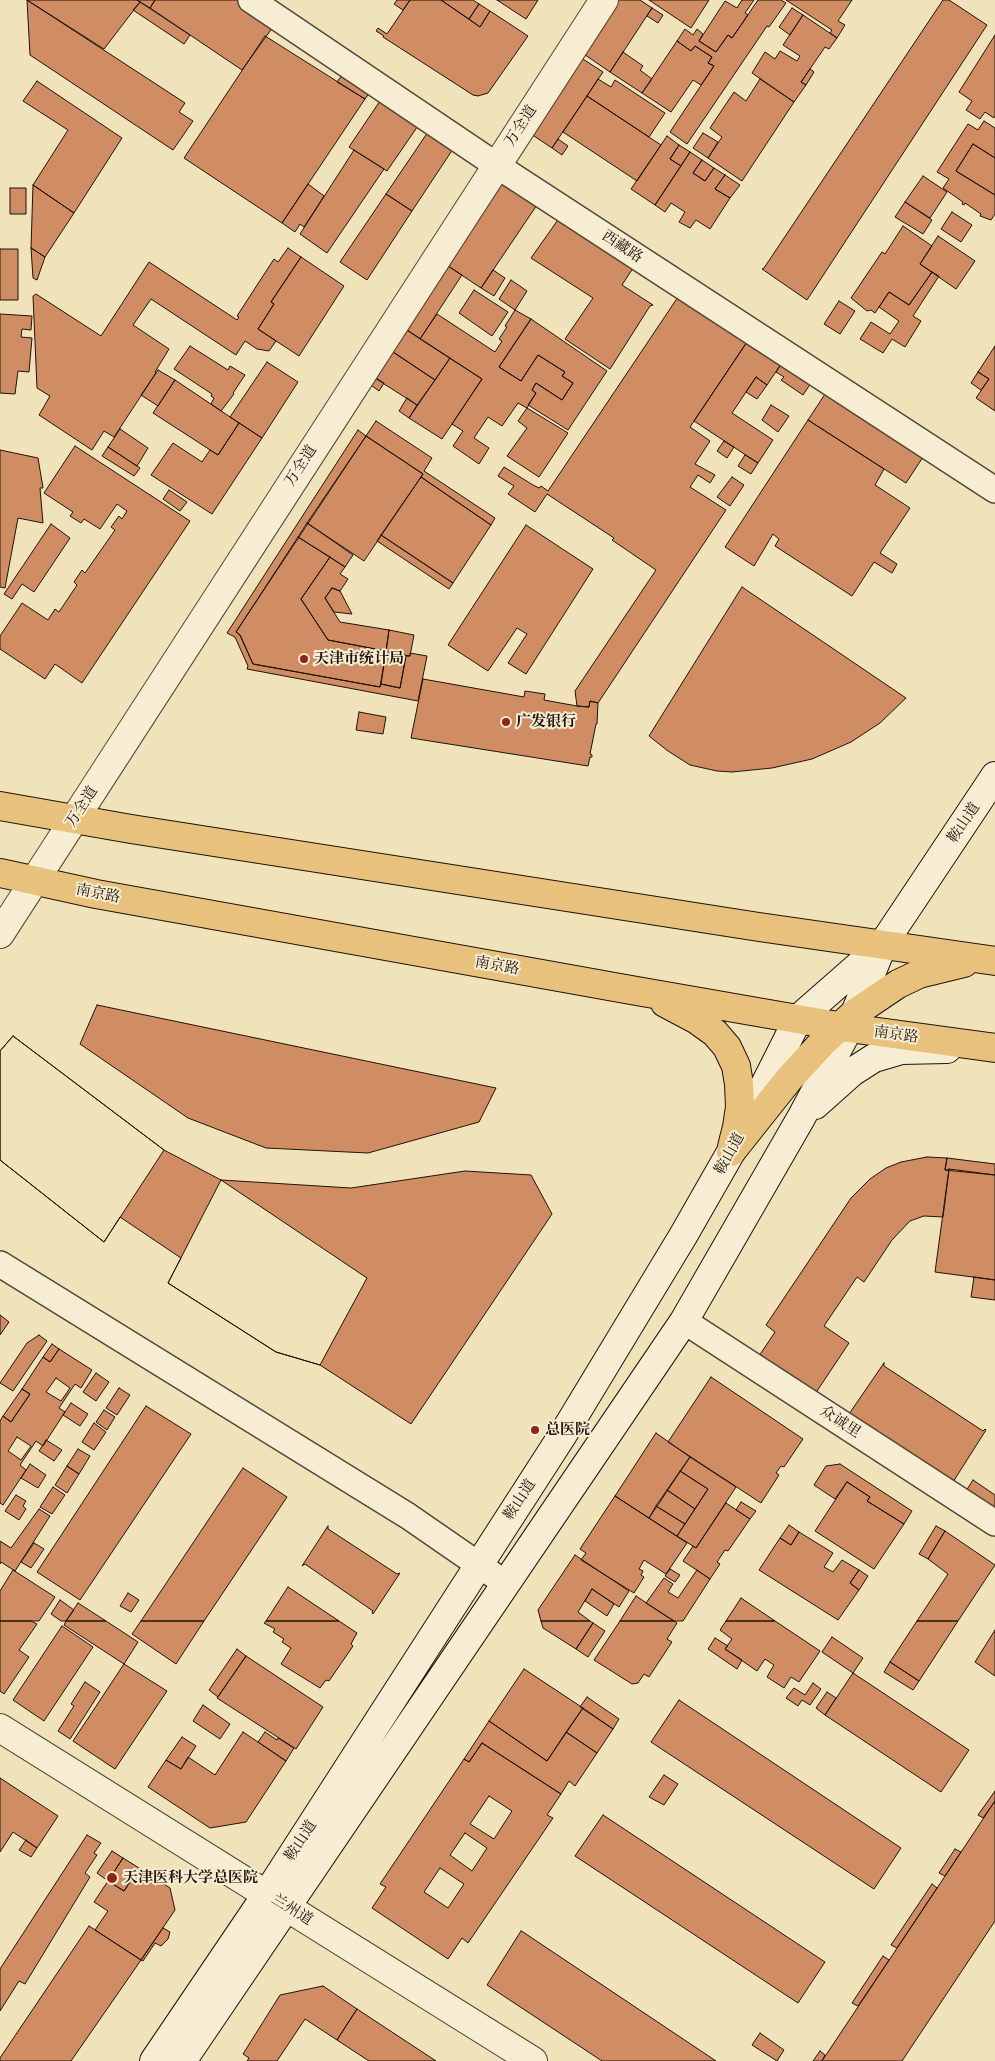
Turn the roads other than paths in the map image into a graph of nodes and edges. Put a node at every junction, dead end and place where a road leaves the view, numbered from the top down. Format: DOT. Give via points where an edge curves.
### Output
graph roads {
  1 [pos="251,0"];
  2 [pos="604,0"];
  3 [pos="496,165"];
  4 [pos="995,490"];
  5 [pos="995,776"];
  6 [pos="0,806"];
  7 [pos="74,819"];
  8 [pos="0,873"];
  9 [pos="34,880"];
  10 [pos="0,934"];
  11 [pos="883,944"];
  12 [pos="995,961"];
  13 [pos="631,990"];
  14 [pos="798,1019"];
  15 [pos="848,1023"];
  16 [pos="995,1048"];
  17 [pos="801,1118"];
  18 [pos="731,1152"];
  19 [pos="0,1264"];
  20 [pos="684,1321"];
  21 [pos="995,1523"];
  22 [pos="478,1564"];
  23 [pos="505,1583"];
  24 [pos="0,1728"];
  25 [pos="277,1900"];
  26 [pos="154,2061"];
  27 [pos="182,2061"];
  28 [pos="534,2061"];
  1 -- 3 [label="street, 西藏路"];
  2 -- 3 [label="main road, 万全道"];
  3 -- 4 [label="street, 西藏路"];
  3 -- 7 [label="main road, 万全道"];
  5 -- 11 [label="main road, 鞍山道"];
  6 -- 7 [label="main road"];
  7 -- 9 [label="main road, 万全道"];
  7 -- 11 [label="main road"];
  8 -- 9 [label="main road, 南京路"];
  9 -- 10 [label="main road, 万全道"];
  9 -- 13 [label="main road, 南京路" via="96,894"];
  11 -- 12 [label="main road"];
  11 -- 14 [label="main road, 鞍山道"];
  11 -- 15 [label="main road, 鞍山道"];
  12 -- 15 [label="main road" via="958,964 918,974 898,984"];
  13 -- 14 [label="main road, 南京路"];
  13 -- 18 [label="main road" via="697,1020 727,1047 736,1066 739,1091 737,1127"];
  14 -- 15 [label="main road, 南京路"];
  14 -- 18 [label="main road, 鞍山道"];
  15 -- 16 [label="main road, 南京路"];
  15 -- 17 [label="main road, 鞍山道"];
  15 -- 18 [label="main road" via="788,1079"];
  16 -- 17 [label="main road" via="901,1050 874,1058 852,1072"];
  17 -- 20 [label="main road, 鞍山道"];
  18 -- 22 [label="main road, 鞍山道" via="562,1436"];
  19 -- 22 [label="street" via="408,1516"];
  20 -- 21 [label="street, 众诚里"];
  20 -- 23 [label="main road, 鞍山道"];
  22 -- 23 [label="street"];
  22 -- 25 [label="main road, 鞍山道"];
  23 -- 25 [label="main road, 鞍山道"];
  24 -- 25 [label="main road, 兰州道"];
  25 -- 26 [label="main road, 鞍山道"];
  25 -- 27 [label="main road, 鞍山道"];
  25 -- 28 [label="main road, 兰州道"];
}
